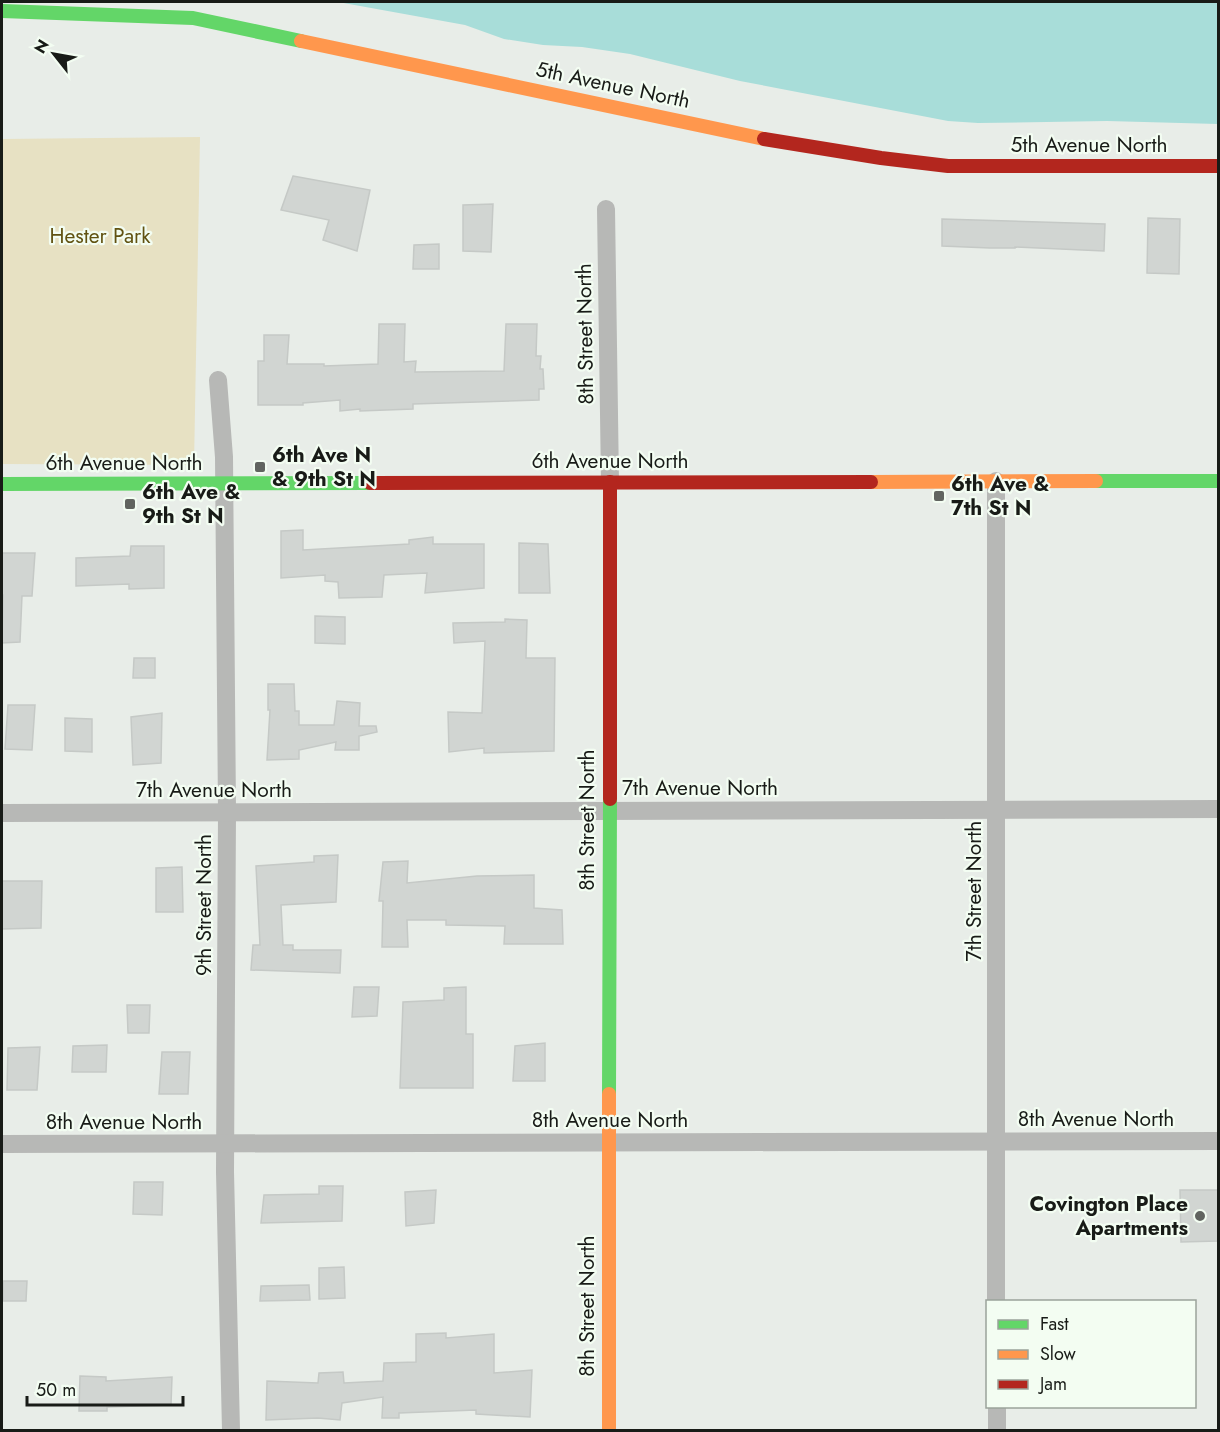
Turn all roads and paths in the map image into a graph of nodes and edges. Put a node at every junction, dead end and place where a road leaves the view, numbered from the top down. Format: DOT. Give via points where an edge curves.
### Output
graph roads {
  1 [pos="2,11"];
  2 [pos="1218,166"];
  3 [pos="606,209"];
  4 [pos="218,380"];
  5 [pos="996,481"];
  6 [pos="1218,481"];
  7 [pos="610,482"];
  8 [pos="224,483"];
  9 [pos="2,484"];
  10 [pos="1218,809"];
  11 [pos="996,810"];
  12 [pos="610,811"];
  13 [pos="227,812"];
  14 [pos="2,813"];
  15 [pos="1218,1141"];
  16 [pos="996,1142"];
  17 [pos="610,1143"];
  18 [pos="2,1144"];
  19 [pos="225,1144"];
  20 [pos="996,1300"];
  21 [pos="997,1408"];
  22 [pos="231,1431"];
  23 [pos="609,1431"];
  24 [pos="997,1431"];
  1 -- 2 [label="street, 5th Avenue North" via="193,18 795,145 881,159 948,166"];
  3 -- 7 [label="street, 8th Street North"];
  4 -- 8 [label="street, 9th Street North"];
  5 -- 6 [label="street, 6th Avenue North"];
  5 -- 7 [label="street, 6th Avenue North"];
  5 -- 11 [label="street, 7th Street North"];
  7 -- 8 [label="street, 6th Avenue North"];
  7 -- 12 [label="street, 8th Street North"];
  8 -- 9 [label="street, 6th Avenue North"];
  8 -- 13 [label="street, 9th Street North"];
  10 -- 11 [label="street, 7th Avenue North"];
  11 -- 12 [label="street, 7th Avenue North"];
  11 -- 16 [label="street, 7th Street North"];
  12 -- 13 [label="street, 7th Avenue North"];
  12 -- 17 [label="street, 8th Street North"];
  13 -- 14 [label="street, 7th Avenue North"];
  13 -- 19 [label="street, 9th Street North"];
  15 -- 16 [label="street, 8th Avenue North"];
  16 -- 17 [label="street, 8th Avenue North"];
  16 -- 20 [label="street, 7th Street North"];
  17 -- 19 [label="street, 8th Avenue North"];
  17 -- 23 [label="street, 8th Street North"];
  18 -- 19 [label="street, 8th Avenue North"];
  19 -- 22 [label="street, 9th Street North"];
  21 -- 24 [label="street"];
}
